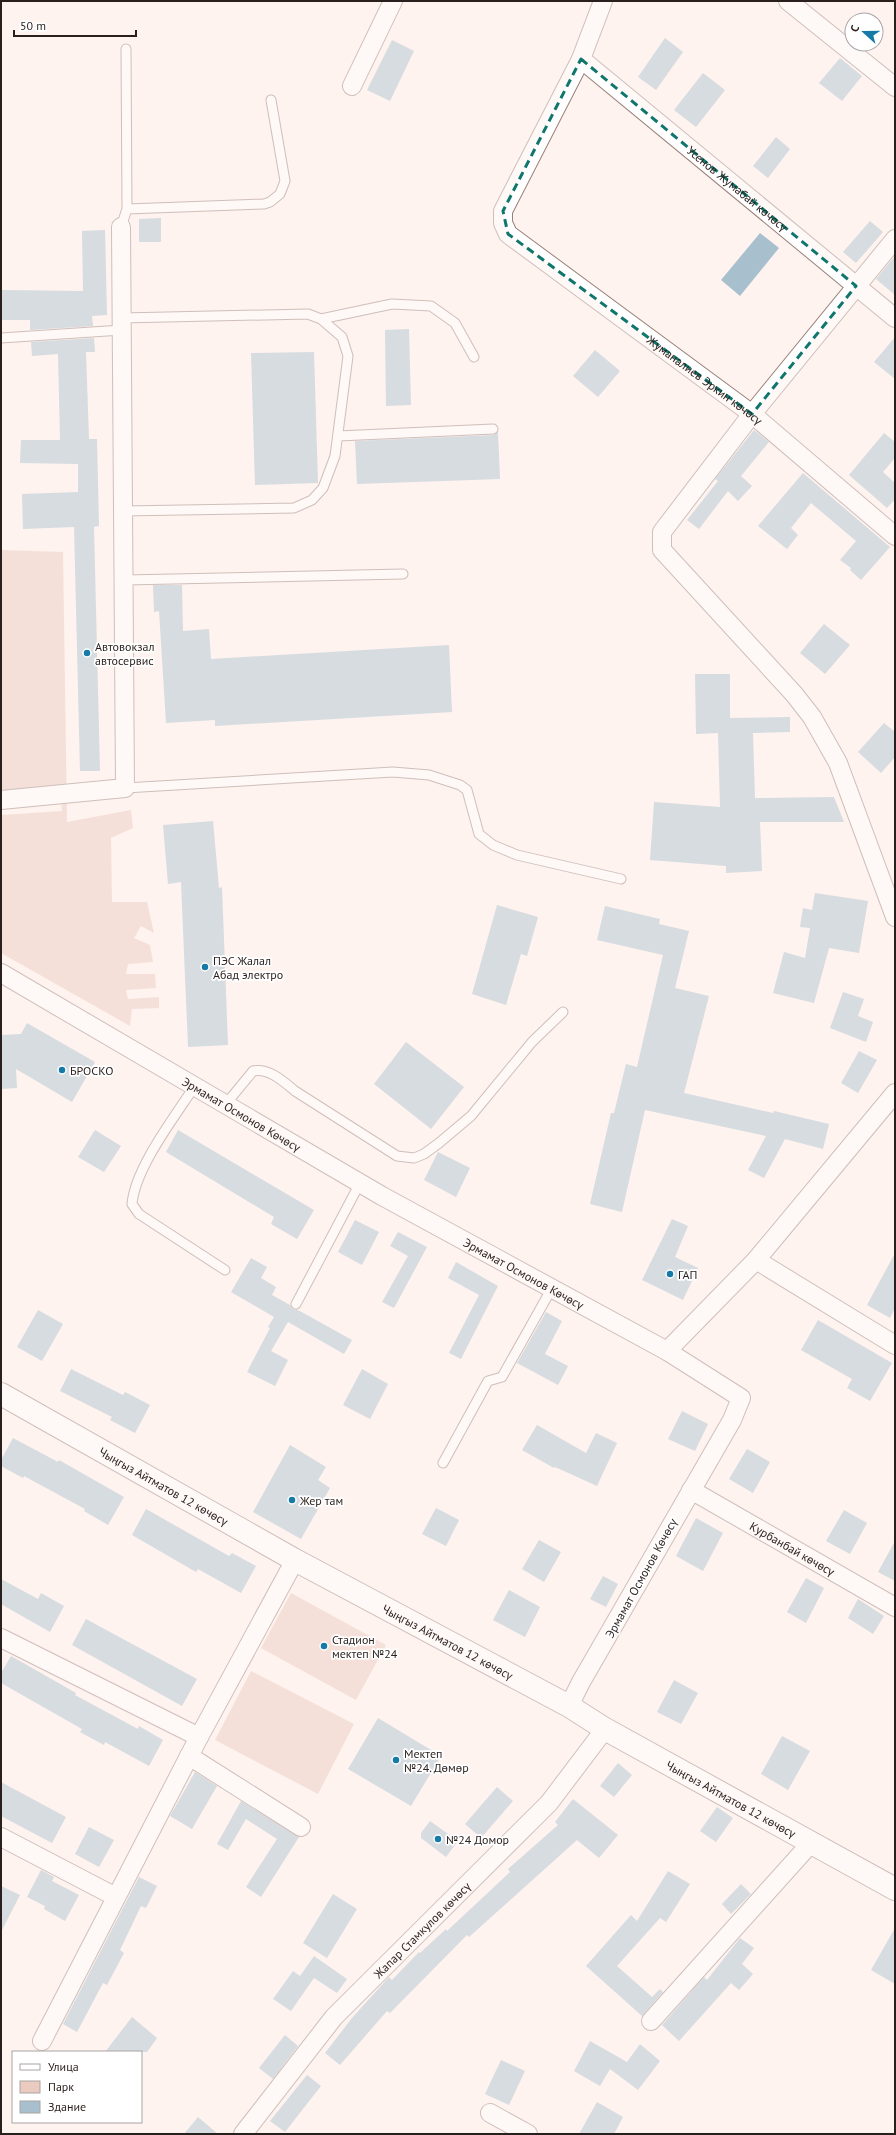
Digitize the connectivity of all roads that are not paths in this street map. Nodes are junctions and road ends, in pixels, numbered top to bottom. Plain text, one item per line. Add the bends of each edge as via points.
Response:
1 (393, 1) edge
2 (603, 1) edge
3 (788, 1) edge
4 (126, 49) dead end
5 (581, 59) junction
6 (352, 86) dead end
7 (895, 87) edge
8 (271, 100) dead end
9 (127, 209) junction
10 (121, 227) joint
11 (895, 239) edge
12 (856, 286) junction
13 (895, 318) edge
14 (321, 319) junction
15 (122, 324) junction
16 (1, 338) edge
17 (474, 357) dead end
18 (752, 414) junction
19 (493, 429) dead end
20 (338, 436) junction
21 (123, 511) junction
22 (895, 536) edge
23 (403, 574) dead end
24 (125, 580) junction
25 (125, 788) junction
26 (1, 800) edge
27 (621, 879) dead end
28 (895, 917) edge
29 (1, 973) edge
30 (563, 1012) dead end
31 (194, 1087) junction
32 (895, 1093) edge
33 (225, 1105) junction
34 (360, 1183) junction
35 (756, 1260) junction
36 (225, 1270) dead end
37 (552, 1288) junction
38 (296, 1304) dead end
39 (895, 1345) edge
40 (667, 1351) junction
41 (1, 1394) edge
42 (443, 1464) dead end
43 (691, 1490) junction
44 (295, 1560) junction
45 (895, 1607) edge
46 (1, 1638) edge
47 (569, 1706) junction
48 (605, 1729) junction
49 (199, 1737) junction
50 (189, 1756) junction
51 (301, 1827) dead end
52 (1, 1837) edge
53 (811, 1843) junction
54 (895, 1889) edge
55 (116, 1897) junction
56 (651, 2021) dead end
57 (42, 2041) dead end
58 (490, 2114) dead end
59 (243, 2134) edge
60 (528, 2134) edge

1 - 6 street
2 - 5 street
3 - 7 street
4 - 9 lane
5 - 12 street, Усенов Жумабай көчөсү
5 - 18 street, Жуманалиев Эркин көчөсү via 503,211 503,223 508,234
8 - 9 lane via 286,181 280,194 270,202
9 - 10 lane
10 - 15 street
11 - 12 street
12 - 13 street, Усенов Жумабай көчөсү
12 - 18 street
14 - 15 lane via 308,314
14 - 17 lane via 392,304 430,306 455,323
14 - 20 lane via 342,337 348,356
15 - 16 lane
15 - 21 street
18 - 22 street, Жуманалиев Эркин көчөсү
18 - 28 street via 662,532 662,550 812,717 838,763
19 - 20 lane
20 - 21 lane via 335,456 323,488 312,500 294,508
21 - 24 street
23 - 24 lane
24 - 25 street
25 - 26 street
25 - 27 lane via 393,772 429,775 460,785 467,790 479,834 493,845 517,855
29 - 31 street, Эрмамат Осмонов Көчөсү
30 - 33 lane via 532,1042 471,1116 439,1143 414,1158 397,1156 295,1091 282,1080 261,1069 253,1071
31 - 33 street, Эрмамат Осмонов Көчөсү
31 - 36 lane via 146,1163 133,1194 132,1204 139,1214
32 - 35 street
33 - 34 street, Эрмамат Осмонов Көчөсү
34 - 37 street, Эрмамат Осмонов Көчөсү
34 - 38 lane
35 - 39 street
35 - 40 street
37 - 40 street, Эрмамат Осмонов Көчөсү
37 - 42 lane via 502,1377 488,1381
40 - 43 street, Эрмамат Осмонов Көчөсү via 741,1398 732,1420
41 - 44 main road, Чыңгыз Айтматов 12 көчөсү
43 - 45 street, Курбанбай көчөсү
43 - 47 street, Эрмамат Осмонов Көчөсү
44 - 47 main road, Чыңгыз Айтматов 12 көчөсү
44 - 49 street
46 - 49 street
47 - 48 main road, Чыңгыз Айтматов 12 көчөсү
48 - 53 main road, Чыңгыз Айтматов 12 көчөсү
48 - 59 street, Жапар Стамкулов көчөсү via 548,1803 334,2017
49 - 50 street
50 - 51 street
50 - 55 street
52 - 55 street
53 - 54 main road, Чыңгыз Айтматов 12 көчөсү
53 - 56 street
55 - 57 street
58 - 60 street

